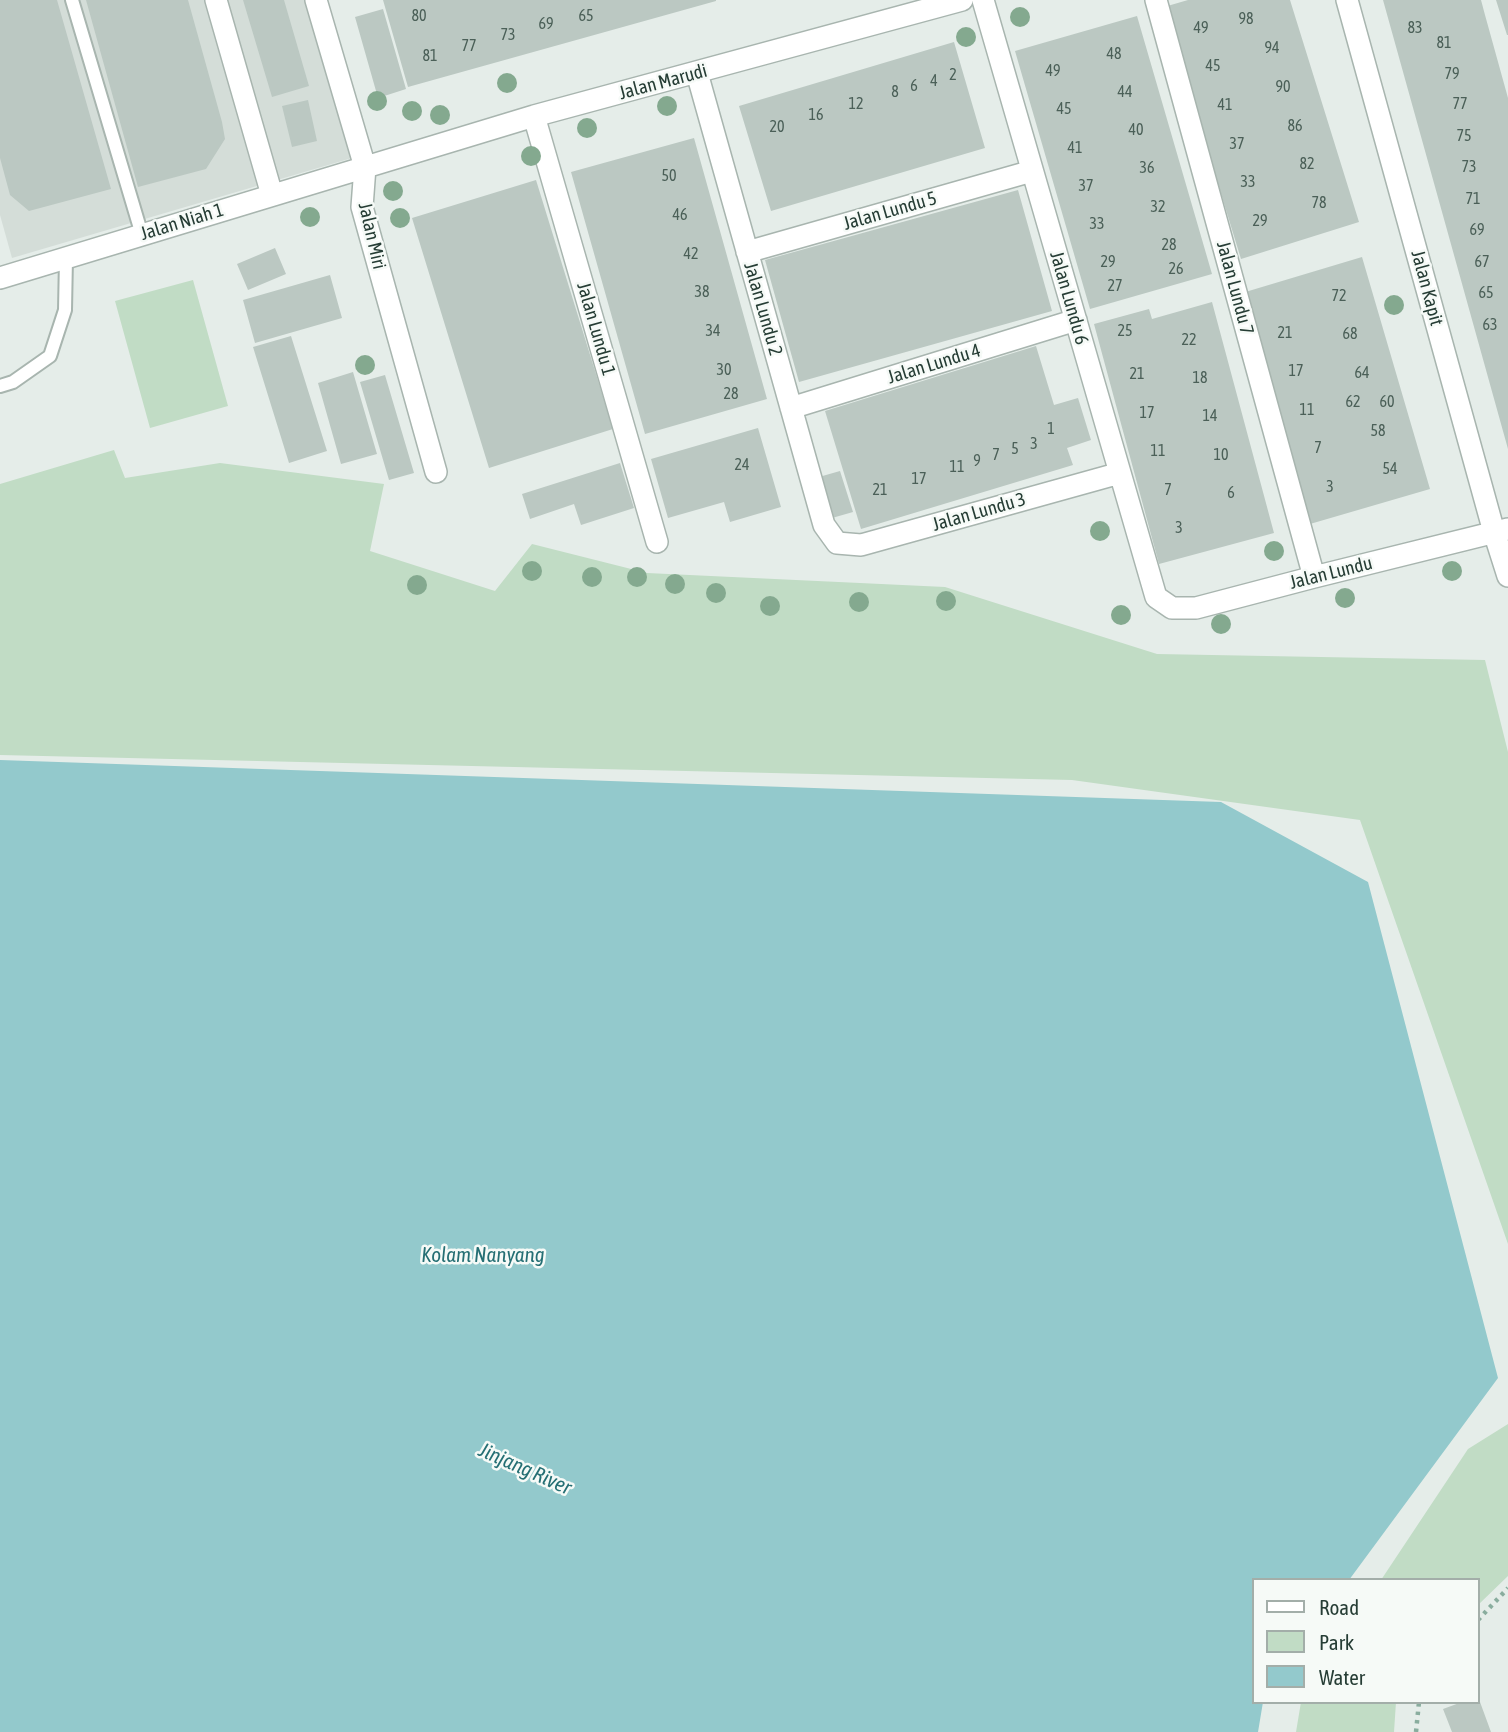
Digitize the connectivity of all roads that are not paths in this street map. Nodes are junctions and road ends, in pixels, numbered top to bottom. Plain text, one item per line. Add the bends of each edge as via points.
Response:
1 (72, 0) edge
2 (216, 0) edge
3 (316, 0) edge
4 (962, 0) edge
5 (983, 0) edge
6 (1156, 0) edge
7 (1347, 0) edge
8 (696, 73) junction
9 (534, 117) junction
10 (365, 167) junction
11 (1032, 170) junction
12 (272, 195) junction
13 (142, 235) junction
14 (747, 252) junction
15 (66, 258) junction
16 (1, 275) edge
17 (1076, 320) junction
18 (0, 386) edge
19 (792, 408) junction
20 (436, 472) dead end
21 (1120, 473) junction
22 (1501, 530) edge
23 (657, 542) dead end
24 (837, 543) joint
25 (1508, 576) edge
26 (1314, 577) junction
27 (1156, 597) joint

1 - 13 lane
2 - 12 street
3 - 10 street, Jalan Miri
4 - 8 street, Jalan Marudi
5 - 11 street, Jalan Lundu 6
6 - 26 street, Jalan Lundu 7
7 - 22 street, Jalan Kapit
8 - 9 street, Jalan Marudi
8 - 14 street, Jalan Lundu 2
9 - 10 street, Jalan Marudi
9 - 23 street, Jalan Lundu 1
10 - 12 street, Jalan Niah 1
10 - 20 street, Jalan Miri via 362,207
11 - 14 street, Jalan Lundu 5
11 - 17 street, Jalan Lundu 6
12 - 13 street, Jalan Niah 1
13 - 15 street, Jalan Niah 1
14 - 19 street, Jalan Lundu 2
15 - 16 street, Jalan Niah 1
15 - 18 lane via 65,310 50,356
17 - 19 street, Jalan Lundu 4
17 - 21 street, Jalan Lundu 6
19 - 24 street, Jalan Lundu 2 via 824,525
21 - 24 street, Jalan Lundu 3 via 861,545
21 - 27 street, Jalan Lundu 6
22 - 25 street, Jalan Kapit
22 - 26 street, Jalan Lundu
26 - 27 street, Jalan Lundu via 1196,608 1172,608

